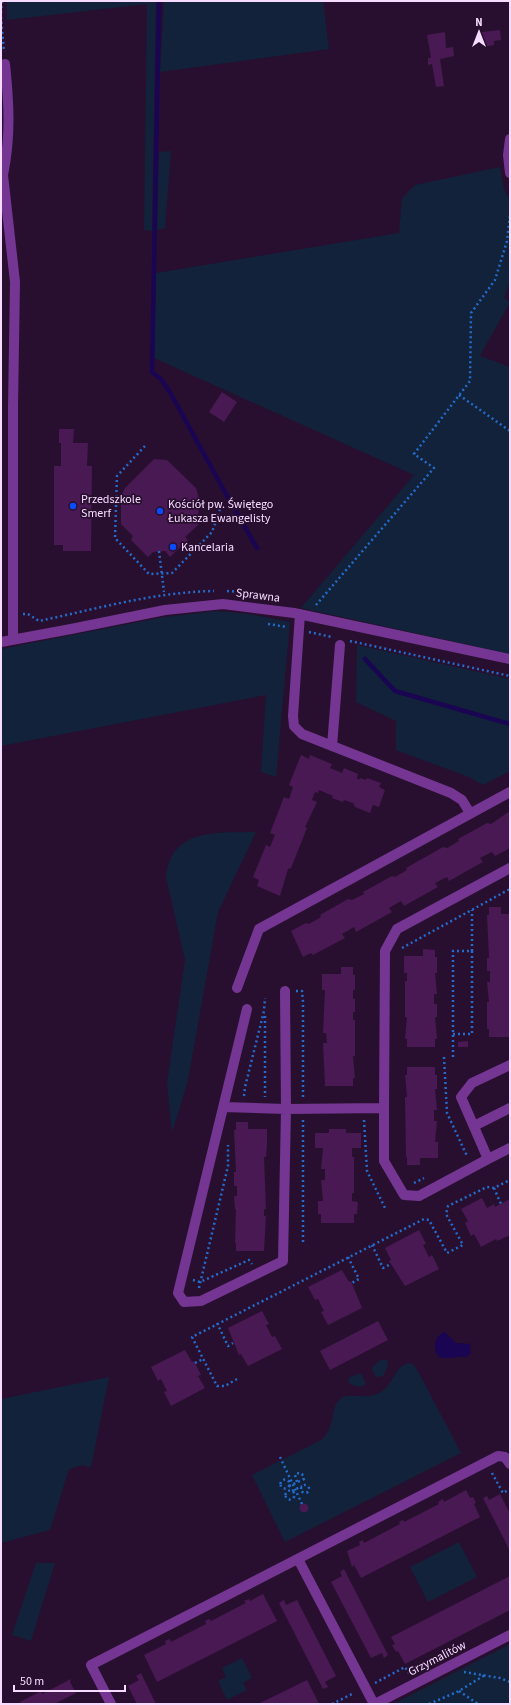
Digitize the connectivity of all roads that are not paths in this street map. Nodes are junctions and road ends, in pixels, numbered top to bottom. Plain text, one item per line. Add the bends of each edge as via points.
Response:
1 (5, 64) road end
2 (510, 139) edge
3 (510, 173) edge
4 (304, 615) junction
5 (13, 639) junction
6 (341, 641) road end
7 (1, 642) edge
8 (510, 659) edge
9 (332, 746) junction
10 (510, 792) edge
11 (470, 813) junction
12 (510, 868) edge
13 (237, 988) dead end
14 (285, 991) dead end
15 (247, 1008) road end
16 (510, 1065) edge
17 (224, 1106) junction
18 (384, 1108) junction
19 (510, 1108) edge
20 (286, 1109) junction
21 (474, 1126) junction
22 (510, 1148) edge
23 (488, 1159) junction
24 (510, 1464) edge
25 (298, 1559) junction
26 (510, 1635) edge
27 (111, 1704) edge
28 (374, 1704) edge

1 - 5 street via 10,109 3,175 16,282
2 - 3 street
4 - 5 street, Sprawna via 246,606 203,605
4 - 8 street, Sprawna
4 - 9 street via 299,629 294,726 302,734
5 - 7 street, Sprawna
6 - 9 street
9 - 11 street via 451,793 462,800
10 - 11 street
11 - 13 street via 259,929
12 - 18 street via 397,929 385,951
14 - 20 street
15 - 17 street
16 - 21 street via 472,1083 461,1097
17 - 20 street
17 - 20 street via 178,1293 184,1302 201,1301 283,1260
18 - 20 street
18 - 23 street via 384,1161 404,1195 419,1196
19 - 21 street
21 - 23 street
22 - 23 street
24 - 25 street via 502,1456 498,1456
25 - 27 street via 91,1665
25 - 28 street
26 - 28 street, Grzymalitów

